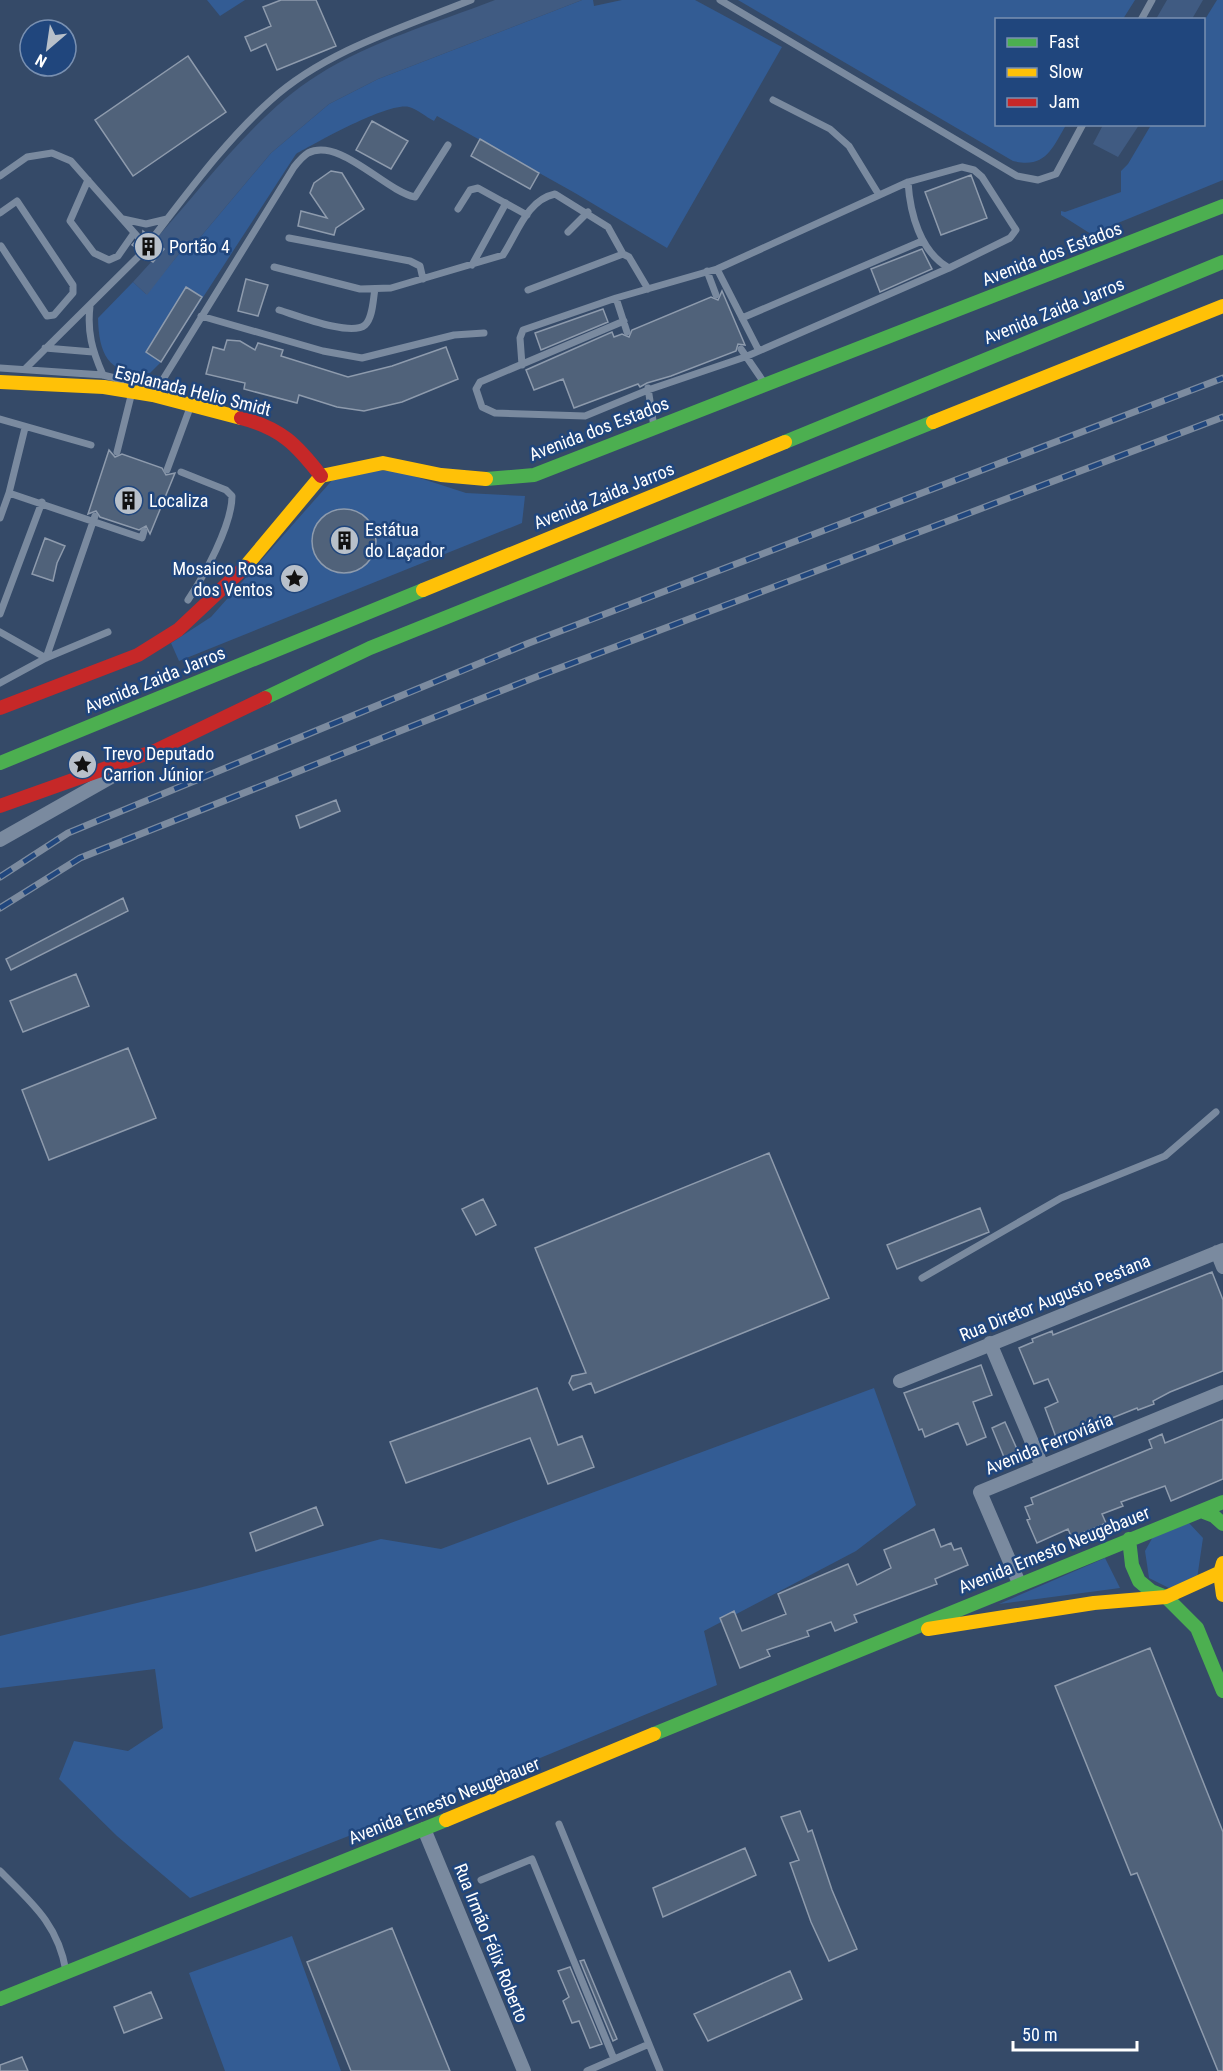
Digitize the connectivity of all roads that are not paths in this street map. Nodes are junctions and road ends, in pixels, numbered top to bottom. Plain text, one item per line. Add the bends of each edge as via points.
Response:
1 (471, 0) edge
2 (720, 0) edge
3 (1152, 0) edge
4 (1142, 18) edge
5 (773, 100) dead end
6 (1082, 126) edge
7 (448, 145) dead end
8 (0, 176) edge
9 (88, 180) junction
10 (908, 182) junction
11 (879, 195) junction
12 (506, 203) junction
13 (1223, 206) edge
14 (458, 209) dead end
15 (588, 212) junction
16 (0, 213) edge
17 (526, 215) junction
18 (119, 218) junction
19 (167, 219) junction
20 (568, 232) dead end
21 (289, 238) dead end
22 (152, 239) dead end
23 (922, 240) junction
24 (0, 246) edge
25 (142, 253) dead end
26 (623, 254) junction
27 (1223, 262) edge
28 (472, 265) junction
29 (274, 267) dead end
30 (949, 268) junction
31 (717, 269) junction
32 (707, 271) junction
33 (423, 279) junction
34 (375, 289) junction
35 (648, 289) junction
36 (528, 290) dead end
37 (716, 295) dead end
38 (616, 298) junction
39 (90, 306) junction
40 (1223, 306) edge
41 (279, 310) dead end
42 (201, 316) junction
43 (742, 318) junction
44 (624, 321) junction
45 (627, 332) dead end
46 (484, 333) dead end
47 (45, 348) junction
48 (741, 349) dead end
49 (758, 349) junction
50 (93, 352) junction
51 (745, 357) junction
52 (522, 365) junction
53 (0, 368) edge
54 (25, 369) junction
55 (103, 375) junction
56 (0, 382) edge
57 (766, 385) junction
58 (648, 388) junction
59 (132, 392) junction
60 (153, 395) junction
61 (191, 405) junction
62 (0, 418) edge
63 (25, 428) junction
64 (654, 428) junction
65 (91, 445) dead end
66 (117, 452) dead end
67 (167, 470) dead end
68 (181, 472) dead end
69 (321, 476) junction
70 (9, 493) junction
71 (42, 502) junction
72 (0, 518) edge
73 (94, 519) junction
74 (143, 535) dead end
75 (188, 600) dead end
76 (0, 614) edge
77 (0, 632) edge
78 (108, 632) dead end
79 (46, 658) junction
80 (0, 683) edge
81 (0, 708) edge
82 (157, 750) junction
83 (0, 764) edge
84 (0, 806) edge
85 (0, 821) edge
86 (0, 840) edge
87 (1216, 1112) dead end
88 (1220, 1251) edge
89 (1223, 1267) edge
90 (922, 1278) dead end
91 (990, 1343) junction
92 (900, 1381) dead end
93 (1223, 1392) edge
94 (1042, 1466) junction
95 (1223, 1502) edge
96 (1201, 1511) junction
97 (1223, 1524) edge
98 (1129, 1539) junction
99 (1222, 1569) edge
100 (1019, 1583) junction
101 (1223, 1595) edge
102 (1166, 1597) junction
103 (899, 1633) junction
104 (1223, 1691) edge
105 (559, 1824) dead end
106 (424, 1829) junction
107 (0, 1871) edge
108 (481, 1880) dead end
109 (66, 1972) junction
110 (0, 1999) edge
111 (649, 2044) junction
112 (614, 2059) junction
113 (524, 2071) edge
114 (587, 2071) edge
115 (660, 2071) edge

1 - 19 lane via 312,70 272,99
2 - 6 lane via 1017,176 1038,180 1056,174
3 - 4 lane
5 - 11 lane via 830,129 849,146
7 - 42 lane via 415,197 340,155 324,149 307,154 294,166
8 - 9 lane via 27,157 52,153 70,161
9 - 18 lane
9 - 18 lane via 70,221 94,253 109,260 136,235
10 - 11 lane
10 - 23 lane
10 - 30 lane via 962,167 974,170 1016,230 1010,238
11 - 31 lane
12 - 14 lane via 478,188 470,190
12 - 17 lane
12 - 28 lane
13 - 57 main road, Avenida dos Estados
15 - 17 lane via 555,194 544,196
15 - 20 lane
15 - 26 lane via 608,227
16 - 24 lane via 17,201 73,285 73,293 54,315 47,316
17 - 28 lane via 503,255
18 - 19 lane via 146,224
19 - 22 lane
21 - 33 lane via 410,261 420,266
23 - 30 lane via 937,262
23 - 43 lane
25 - 39 lane
26 - 35 lane via 630,257
26 - 36 lane
27 - 83 main road, Avenida Zaida Jarros
28 - 33 lane
29 - 34 lane via 360,290
30 - 49 lane
31 - 32 lane
31 - 43 lane
32 - 35 lane
32 - 37 lane
33 - 34 lane
34 - 41 lane via 369,320 355,328 333,327
35 - 38 lane
38 - 44 lane
38 - 52 lane via 523,330
39 - 47 lane
39 - 50 lane via 87,328
40 - 82 main road via 370,648
42 - 46 lane via 323,351 362,358 454,334
42 - 60 lane
43 - 49 lane
44 - 45 lane
44 - 52 lane
47 - 50 lane
47 - 54 lane
48 - 51 lane
49 - 51 lane
50 - 55 lane
51 - 57 lane
51 - 58 lane
52 - 58 lane via 477,385 482,407 495,413 585,416
53 - 54 lane
54 - 55 lane
55 - 59 lane via 115,378
56 - 59 main road, Esplanada Helio Smidt
57 - 64 main road, Avenida dos Estados
58 - 64 lane
59 - 60 main road, Esplanada Helio Smidt
59 - 66 lane
60 - 61 main road, Esplanada Helio Smidt
61 - 67 lane
61 - 69 main road, Esplanada Helio Smidt via 261,423 279,432 297,445
62 - 63 lane
63 - 65 lane
63 - 70 lane
64 - 69 main road, Avenida dos Estados via 534,475 441,475 383,464
68 - 75 lane via 226,490 231,496 227,520 203,578
69 - 81 main road via 247,565 178,630 138,656
70 - 71 lane
70 - 72 lane
71 - 73 lane
71 - 76 lane
73 - 74 lane
73 - 79 lane
77 - 79 lane
78 - 79 lane
79 - 80 lane
82 - 84 main road
82 - 85 main road
82 - 86 street
87 - 90 lane via 1165,1156 1061,1198
88 - 89 street
88 - 91 street, Rua Diretor Augusto Pestana
91 - 92 street, Rua Diretor Augusto Pestana
91 - 94 street
93 - 94 street, Avenida Ferroviária
94 - 100 street, Avenida Ferroviária via 980,1492
95 - 96 main road, Avenida Ernesto Neugebauer
96 - 97 main road
96 - 98 main road, Avenida Ernesto Neugebauer
98 - 100 main road, Avenida Ernesto Neugebauer
98 - 102 main road via 1138,1581
99 - 101 main road
99 - 102 main road, Avenida Ernesto Neugebauer
100 - 103 main road, Avenida Ernesto Neugebauer
102 - 103 main road, Avenida Ernesto Neugebauer via 1094,1603
102 - 104 main road via 1197,1628
103 - 106 main road, Avenida Ernesto Neugebauer
105 - 111 lane
106 - 109 main road, Avenida Ernesto Neugebauer
106 - 113 street, Rua Irmão Félix Roberto
107 - 109 lane via 46,1917 62,1949
108 - 112 lane via 532,1859
109 - 110 main road, Avenida Ernesto Neugebauer
111 - 112 lane
111 - 115 lane
112 - 114 lane

